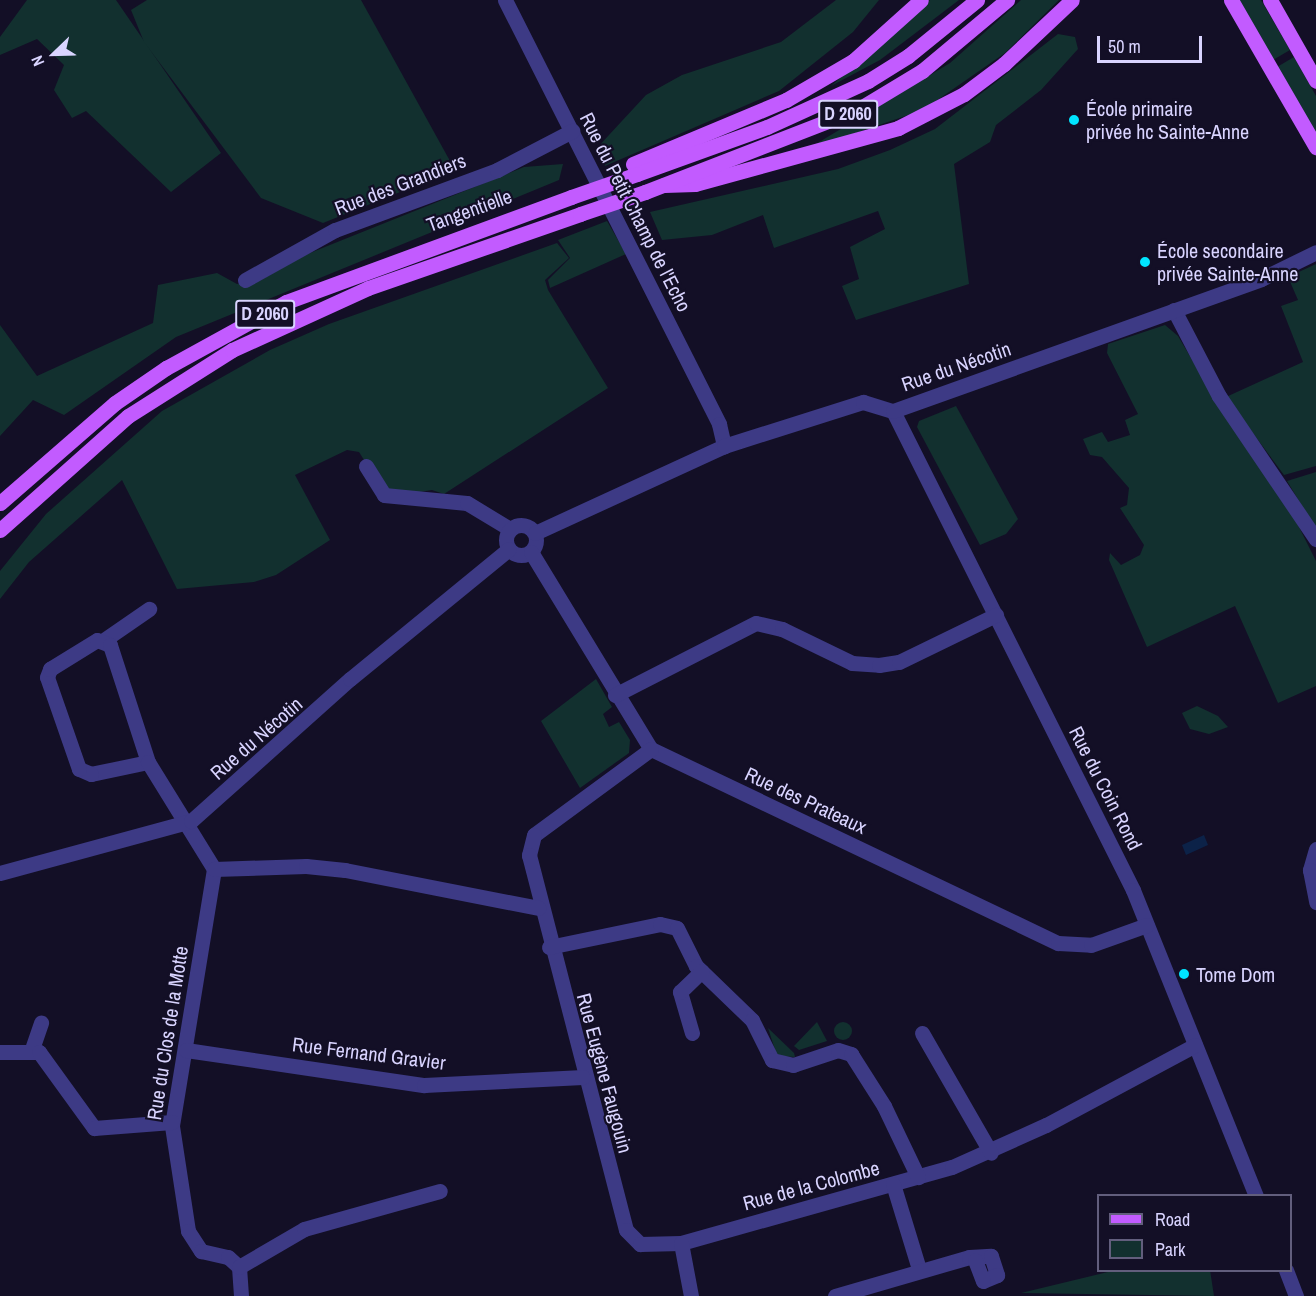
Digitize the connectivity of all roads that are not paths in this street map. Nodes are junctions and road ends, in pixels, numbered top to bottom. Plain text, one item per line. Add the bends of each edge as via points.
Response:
1 (505, 0) edge
2 (921, 0) edge
3 (977, 0) edge
4 (1007, 0) edge
5 (1072, 0) edge
6 (1231, 0) edge
7 (1270, 0) edge
8 (1316, 81) edge
9 (572, 131) junction
10 (1316, 147) edge
11 (635, 169) junction
12 (664, 185) junction
13 (1316, 252) edge
14 (245, 280) dead end
15 (1174, 310) junction
16 (893, 411) junction
17 (724, 446) junction
18 (366, 466) dead end
19 (0, 503) edge
20 (506, 526) junction
21 (0, 530) edge
22 (540, 531) junction
23 (1316, 540) edge
24 (503, 553) junction
25 (534, 556) junction
26 (149, 609) dead end
27 (996, 615) junction
28 (104, 640) junction
29 (615, 695) junction
30 (651, 749) junction
31 (148, 762) junction
32 (186, 824) junction
33 (1316, 849) edge
34 (213, 869) junction
35 (0, 873) edge
36 (1316, 902) edge
37 (538, 908) junction
38 (1147, 925) junction
39 (549, 947) junction
40 (702, 971) junction
41 (41, 1023) dead end
42 (692, 1033) dead end
43 (922, 1033) dead end
44 (1195, 1045) junction
45 (32, 1049) junction
46 (186, 1050) junction
47 (0, 1052) edge
48 (583, 1077) junction
49 (172, 1122) junction
50 (991, 1153) junction
51 (918, 1177) junction
52 (893, 1184) junction
53 (440, 1191) dead end
54 (1255, 1194) edge
55 (681, 1243) junction
56 (640, 1245) joint
57 (975, 1260) dead end
58 (239, 1267) junction
59 (919, 1269) junction
60 (1287, 1272) edge
61 (851, 1294) edge
62 (241, 1296) edge
63 (691, 1296) edge
64 (835, 1296) edge
65 (1296, 1296) edge

1 - 9 street, Rue du Petit Champ de l'Echo
2 - 11 main road via 853,61 786,100
3 - 11 main road, Tangentielle / D 2060 via 868,81 767,127
4 - 12 main road, D 2060 via 940,58 859,109
5 - 12 main road via 980,82 898,128 705,181
6 - 10 main road
7 - 8 main road
9 - 14 street, Rue des Grandiers via 497,170 335,230
9 - 17 street, Rue du Petit Champ de l'Echo via 719,424
11 - 19 main road, Tangentielle / D 2060, bridge via 571,197 286,302 166,368 115,403
12 - 21 main road, Tangentielle / D 2060, bridge via 368,288 232,350 128,416
13 - 15 street, Rue du Nécotin
15 - 16 street, Rue du Nécotin
15 - 23 street via 1219,396
16 - 17 street, Rue du Nécotin via 863,402
16 - 27 street, Rue du Coin Rond
17 - 22 street, Rue du Nécotin
18 - 20 street via 384,495 447,498
20 - 22 street via 524,525
20 - 24 street
22 - 25 street
24 - 25 street
24 - 32 street, Rue du Nécotin
25 - 29 street
26 - 28 street
27 - 29 street via 899,662 879,665 852,663 782,629 756,623
27 - 38 street, Rue du Coin Rond via 1081,778
28 - 31 street
28 - 31 street via 48,673 77,765 91,774
29 - 30 street
30 - 37 street, Rue Eugène Faugouin via 534,835 529,855
30 - 38 street, Rue des Prateaux via 1058,943 1091,945
31 - 32 street
32 - 34 street
32 - 35 street, Rue du Nécotin
33 - 36 street via 1311,870
34 - 37 street via 336,869
34 - 46 street, Rue du Clos de la Motte
37 - 39 street, Rue Eugène Faugouin
38 - 44 street, Rue du Coin Rond
39 - 40 street via 668,924 681,933
39 - 48 street, Rue Eugène Faugouin
40 - 42 street via 680,992
40 - 51 street via 752,1020 779,1065 794,1065 838,1050 851,1054
41 - 45 street
43 - 50 street
44 - 50 street, Rue de la Colombe
44 - 54 street, Rue du Coin Rond
45 - 47 street
45 - 49 street via 46,1059 94,1128
46 - 48 street, Rue Fernand Gravier via 424,1084
46 - 49 street, Rue du Clos de la Motte
48 - 56 street, Rue Eugène Faugouin via 626,1230
49 - 58 street, Rue du Clos de la Motte via 192,1242
50 - 51 street, Rue de la Colombe
51 - 52 street, Rue de la Colombe
52 - 55 street, Rue de la Colombe
52 - 59 street
53 - 58 street via 304,1228
55 - 56 street, Rue de la Colombe
55 - 63 street
57 - 59 street
58 - 62 street
59 - 61 street
60 - 65 street
61 - 64 street

